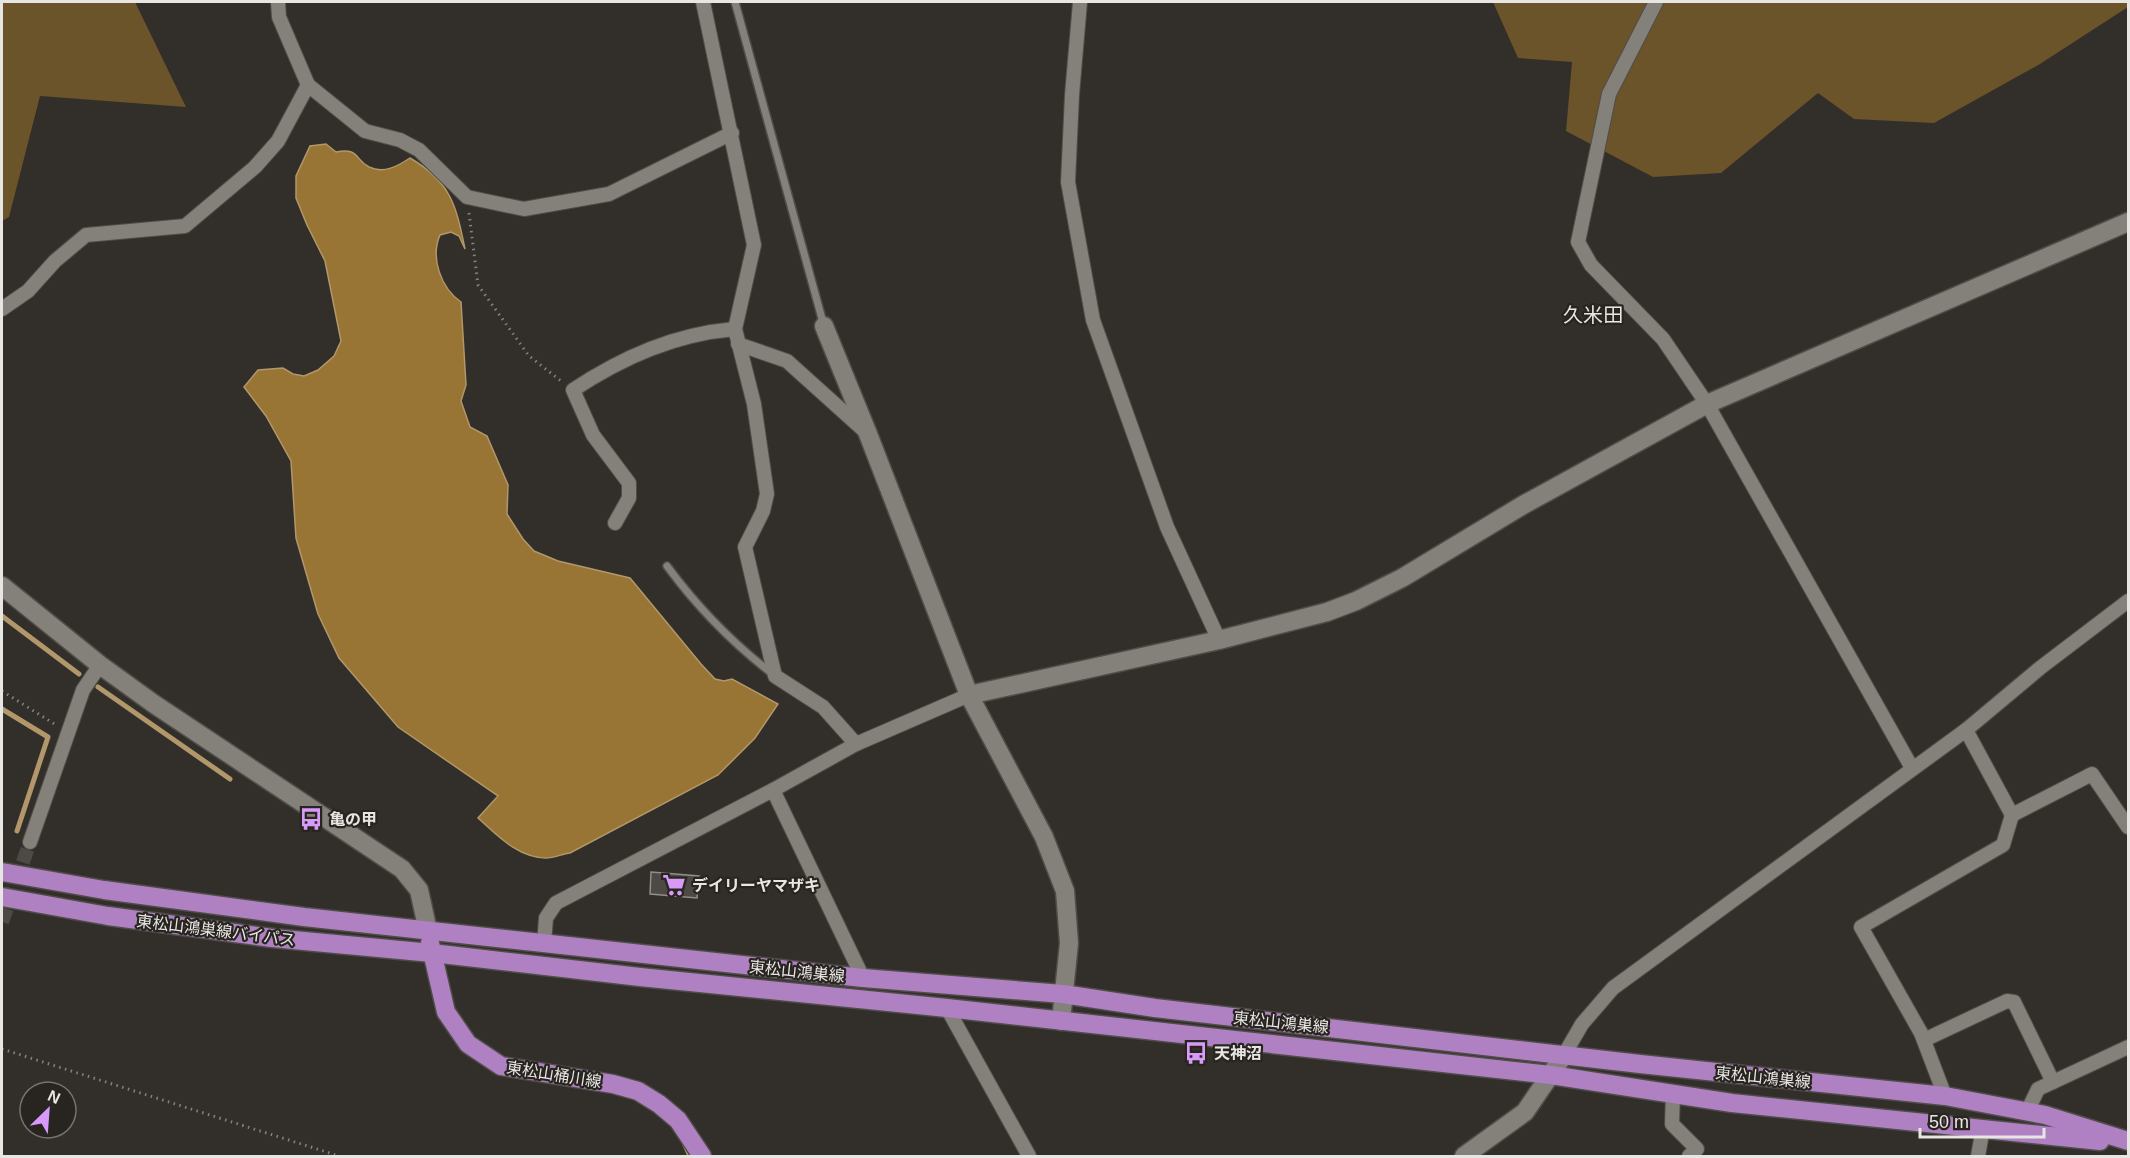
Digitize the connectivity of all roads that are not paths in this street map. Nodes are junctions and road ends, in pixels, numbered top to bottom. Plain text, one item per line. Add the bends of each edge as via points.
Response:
1 (278, 2) edge
2 (703, 2) edge
3 (735, 2) edge
4 (1080, 2) edge
5 (1656, 2) edge
6 (308, 85) junction
7 (732, 133) junction
8 (2128, 222) edge
9 (2, 309) edge
10 (824, 326) joint
11 (735, 329) junction
12 (738, 344) junction
13 (1707, 404) junction
14 (868, 434) junction
15 (615, 524) dead end
16 (667, 566) dead end
17 (2, 586) edge
18 (2128, 601) edge
19 (1219, 640) junction
20 (100, 665) junction
21 (775, 676) junction
22 (969, 695) junction
23 (1966, 730) junction
24 (856, 744) junction
25 (1912, 768) junction
26 (773, 790) junction
27 (2012, 815) junction
28 (2128, 827) edge
29 (30, 842) tunnel mouth
30 (2, 872) edge
31 (2, 897) edge
32 (428, 931) junction
33 (544, 944) junction
34 (432, 953) junction
35 (863, 978) junction
36 (1064, 994) junction
37 (947, 1008) junction
38 (1061, 1021) junction
39 (1924, 1040) junction
40 (2128, 1047) edge
41 (1564, 1055) junction
42 (1551, 1075) junction
43 (2053, 1082) junction
44 (1673, 1093) junction
45 (1945, 1096) junction
46 (2027, 1112) junction
47 (1983, 1128) junction
48 (2128, 1142) edge
49 (702, 1156) edge
50 (1029, 1156) edge
51 (1464, 1156) edge
52 (1689, 1156) edge
53 (1978, 1156) edge

1 - 6 street via 279,17
2 - 7 street
3 - 10 lane
4 - 19 street via 1068,182 1093,320 1167,527
5 - 13 street via 1609,94 1578,242 1591,265 1663,339
6 - 7 street via 365,131 400,140 419,150 467,196 524,209 609,194
6 - 9 street via 278,141 255,167 185,226 86,235 28,291
7 - 11 street via 754,245
8 - 13 street
10 - 14 street
11 - 12 street
11 - 15 street via 663,342 573,390 593,435 629,483 629,498
12 - 14 street via 787,362
12 - 21 street via 754,404 767,494 745,547
13 - 19 street via 1523,505 1402,579 1327,612
13 - 25 street
14 - 22 street
16 - 21 lane via 691,599 743,652
17 - 20 street
18 - 23 street
19 - 22 street
20 - 29 street via 83,690
20 - 32 street via 402,868 419,890
21 - 24 street via 823,707
22 - 24 street
22 - 36 street via 1044,837 1065,891 1069,943
23 - 25 street
23 - 27 street
24 - 26 street
25 - 41 street via 1613,988 1582,1024
26 - 33 street via 556,903 546,918
26 - 35 street
27 - 28 street via 2092,774
27 - 39 street via 2002,845 1861,927
30 - 32 main road, 東松山鴻巣線バイパス via 116,892
31 - 34 main road, 東松山鴻巣線バイパス via 272,938
32 - 33 main road, 東松山鴻巣線
32 - 34 main road, 東松山桶川線
33 - 35 main road, 東松山鴻巣線
34 - 37 main road, 東松山鴻巣線
34 - 49 main road, 東松山桶川線 via 446,1012 468,1044 501,1066 638,1091 678,1120
35 - 36 main road, 東松山鴻巣線
36 - 38 street
36 - 41 main road, 東松山鴻巣線
37 - 38 main road, 東松山鴻巣線
37 - 50 street
38 - 42 main road, 東松山鴻巣線
39 - 43 street via 2007,1001 2014,1002
39 - 45 street
40 - 43 street
41 - 42 street
41 - 45 main road, 東松山鴻巣線
42 - 44 main road, 東松山鴻巣線
42 - 51 street via 1525,1112
43 - 46 street via 2038,1089
44 - 47 main road, 東松山鴻巣線 via 1732,1103
44 - 52 street via 1672,1124 1697,1149
45 - 46 main road, 東松山鴻巣線
46 - 48 main road, 東松山鴻巣線
47 - 48 main road, 東松山鴻巣線
47 - 53 street

